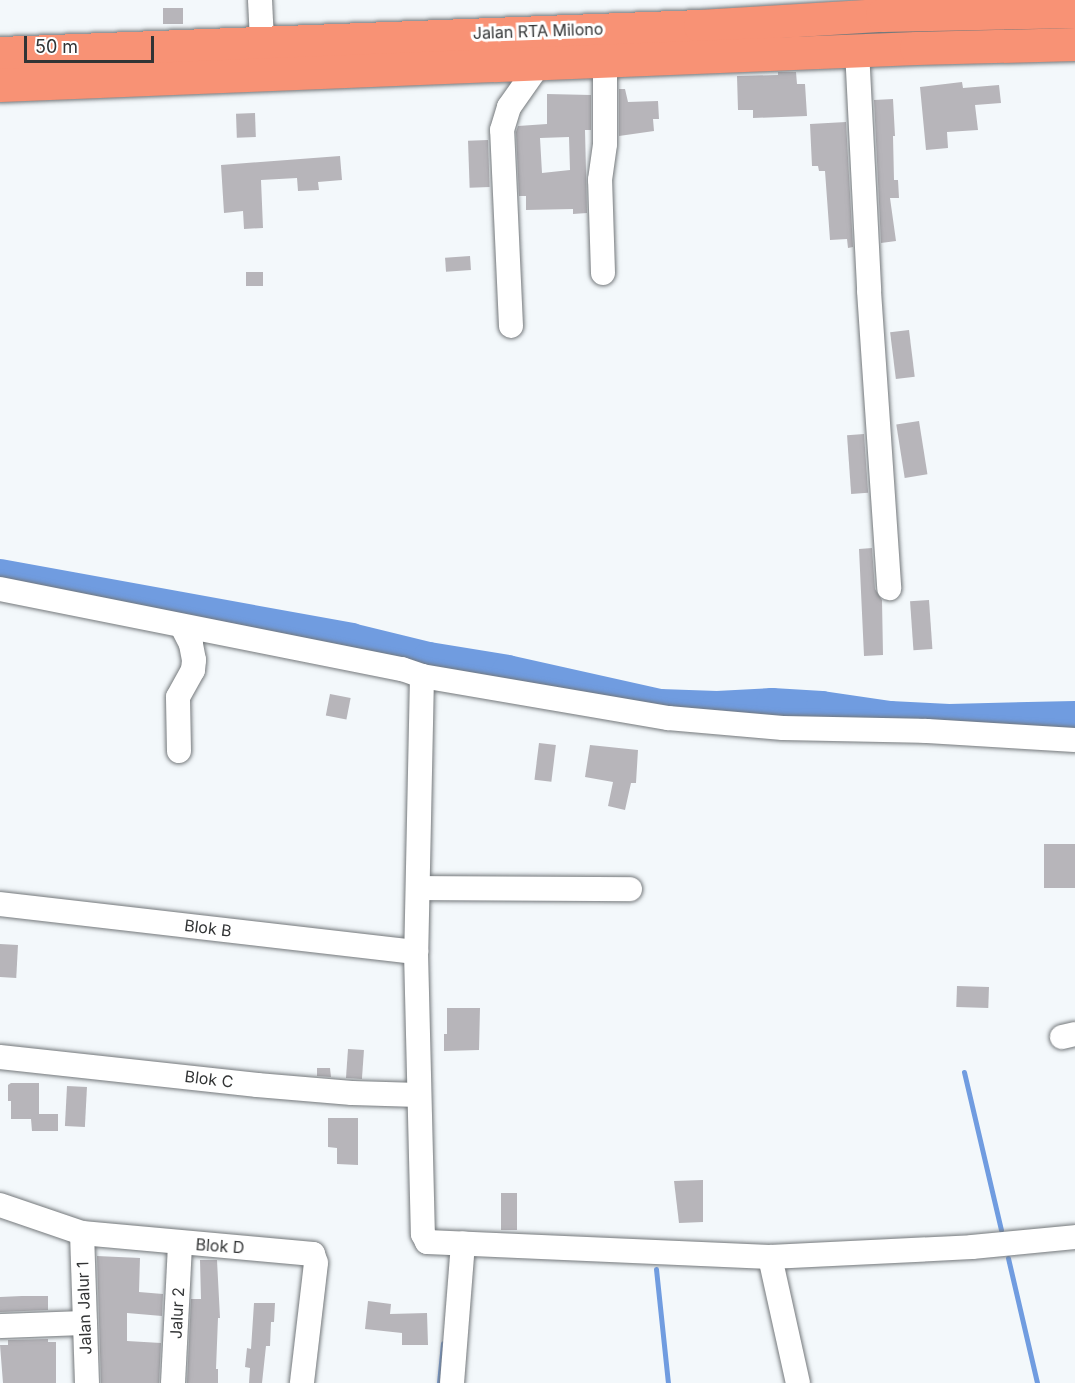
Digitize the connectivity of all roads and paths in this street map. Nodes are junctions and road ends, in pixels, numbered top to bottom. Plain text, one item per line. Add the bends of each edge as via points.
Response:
1 (260, 0) edge
2 (977, 6) edge
3 (881, 7) edge
4 (1075, 11) edge
5 (914, 15) junction
6 (539, 30) junction
7 (262, 41) junction
8 (1075, 44) edge
9 (916, 48) junction
10 (857, 50) junction
11 (0, 53) edge
12 (605, 61) junction
13 (540, 63) junction
14 (0, 86) edge
15 (603, 273) dead end
16 (511, 326) dead end
17 (889, 588) dead end
18 (0, 589) edge
19 (182, 626) junction
20 (422, 675) junction
21 (1075, 740) edge
22 (179, 751) dead end
23 (418, 888) junction
24 (630, 889) dead end
25 (0, 904) edge
26 (416, 952) junction
27 (0, 1057) edge
28 (419, 1095) junction
29 (0, 1205) edge
30 (82, 1233) junction
31 (1075, 1237) edge
32 (180, 1243) junction
33 (463, 1243) junction
34 (770, 1257) junction
35 (85, 1323) junction
36 (0, 1326) edge
37 (87, 1383) edge
38 (173, 1383) edge
39 (302, 1383) edge
40 (452, 1383) edge
41 (798, 1383) edge

1 - 7 street
2 - 4 highway, Jalan RTA Milono
2 - 5 highway, Jalan RTA Milono
3 - 5 highway, Jalan RTA Milono
3 - 6 highway, Jalan RTA Milono via 700,26
5 - 9 highway
6 - 7 highway, Jalan RTA Milono
6 - 13 street
7 - 11 highway, Jalan RTA Milono
8 - 9 highway, Jalan RTA Milono
9 - 10 highway, Jalan RTA Milono
10 - 12 highway, Jalan RTA Milono
10 - 17 street
12 - 13 highway, Jalan RTA Milono
12 - 15 street via 605,144 600,180
13 - 14 highway, Jalan RTA Milono
13 - 16 street via 509,107 502,130
18 - 19 street
19 - 20 street
19 - 22 street via 194,660 193,670 178,697
20 - 21 street via 668,718 783,728
20 - 23 street
23 - 24 street
23 - 26 street
25 - 26 street, Blok B
26 - 28 street
27 - 28 street, Blok C via 257,1085
28 - 33 street via 424,1239 431,1243
29 - 30 street, Blok D
30 - 32 street, Blok D
30 - 35 street, Jalan Jalur 1
31 - 34 street via 972,1247
32 - 38 street, Jalur 2
32 - 39 street, Blok D via 313,1254 316,1263
33 - 34 street
33 - 40 street
34 - 41 street
35 - 36 street
35 - 37 street, Jalan Jalur 1

